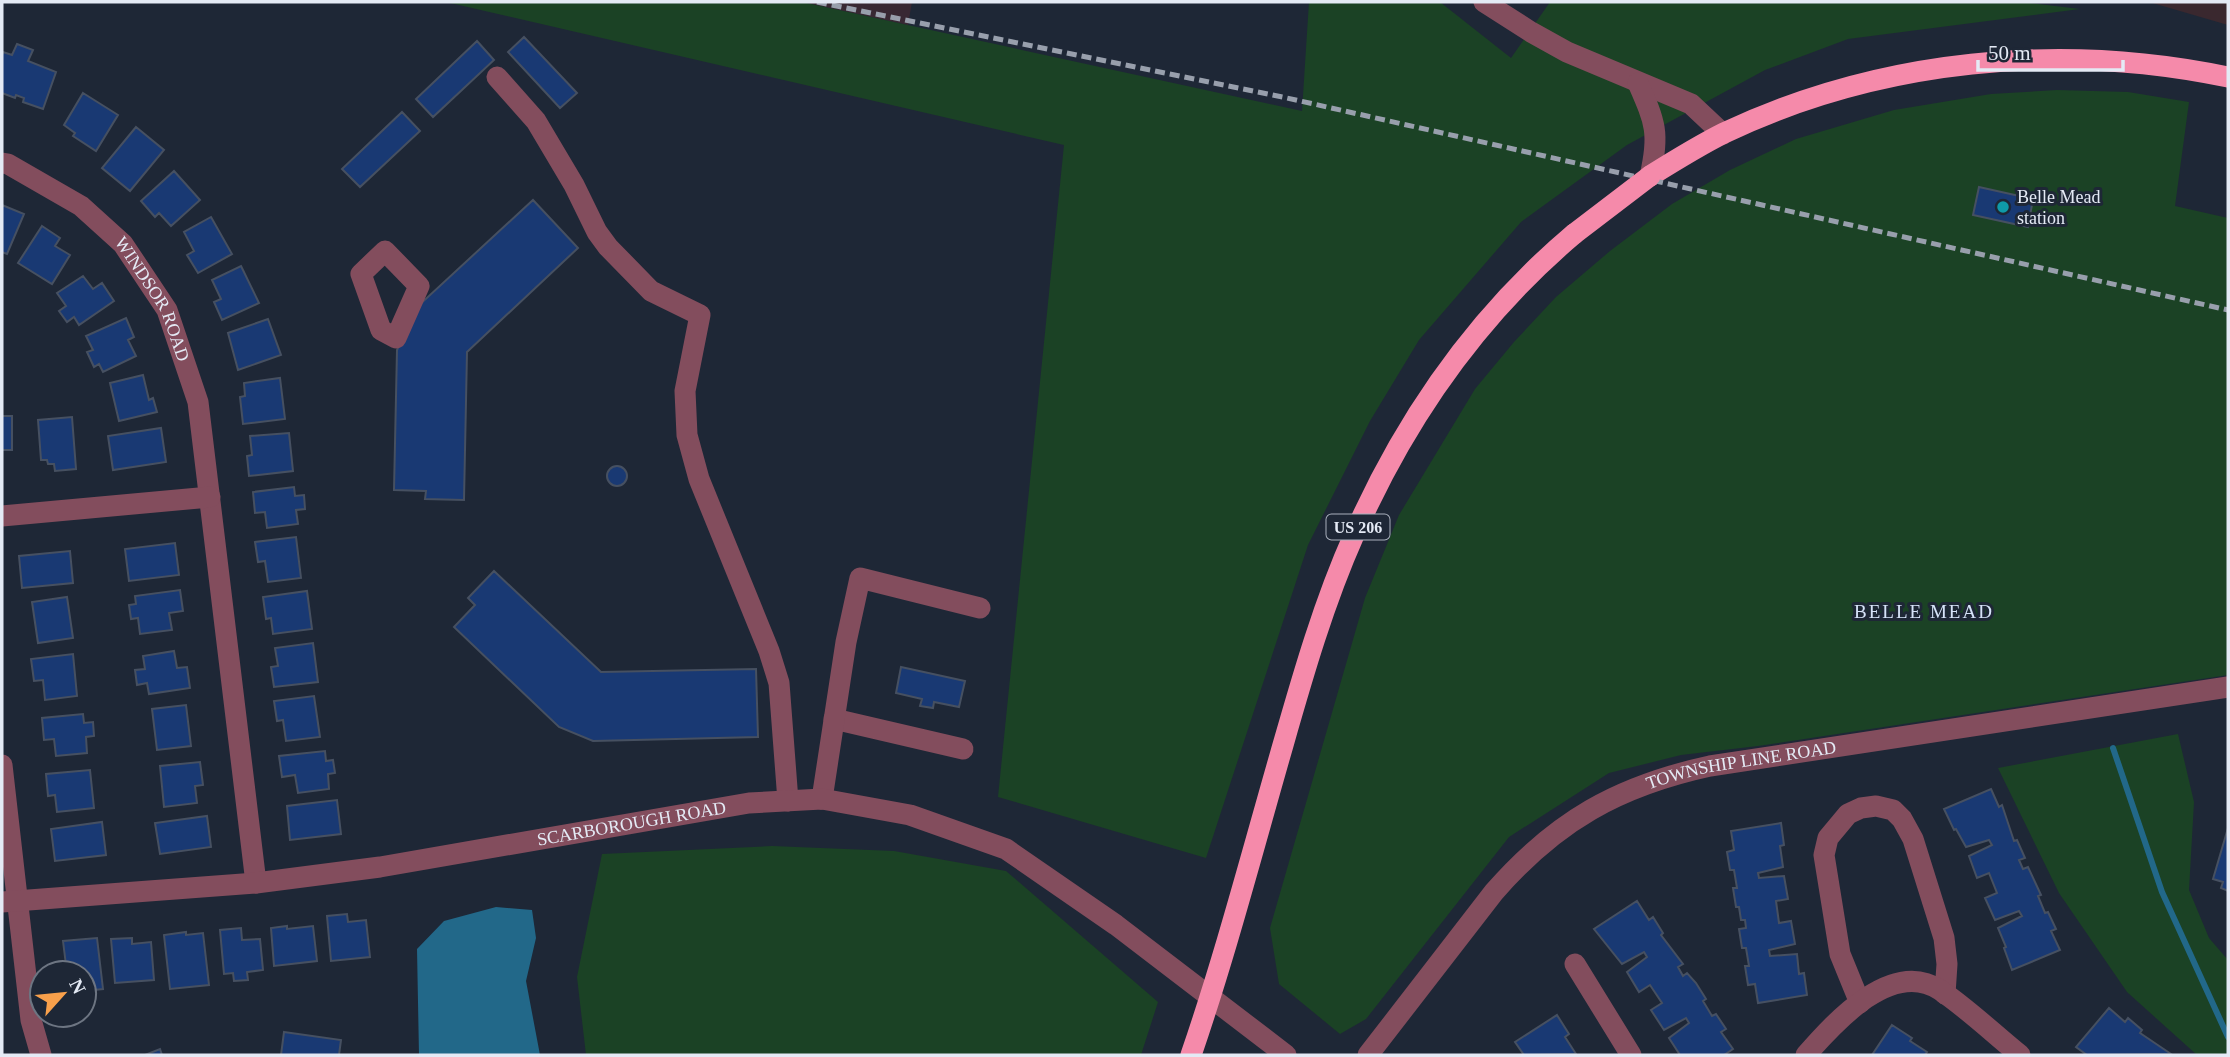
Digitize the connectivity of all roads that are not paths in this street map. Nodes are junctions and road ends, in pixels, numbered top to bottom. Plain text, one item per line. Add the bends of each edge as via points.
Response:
1 (1490, 3) edge
2 (496, 77) dead end
3 (2228, 77) edge
4 (1638, 83) junction
5 (1723, 134) junction
6 (2, 163) edge
7 (1650, 176) junction
8 (210, 497) junction
9 (2, 516) edge
10 (980, 608) dead end
11 (2228, 687) edge
12 (834, 719) junction
13 (963, 749) dead end
14 (2, 765) edge
15 (822, 799) junction
16 (788, 801) junction
17 (256, 883) junction
18 (10, 901) edge
19 (1575, 964) dead end
20 (1945, 994) junction
21 (1210, 999) junction
22 (1860, 1003) junction
23 (41, 1055) edge
24 (1191, 1055) edge
25 (1286, 1055) edge
26 (1368, 1055) edge
27 (1631, 1055) edge
28 (1807, 1055) edge
29 (2020, 1055) edge

1 - 4 street via 1567,52
2 - 16 street via 536,121 608,247 651,291 700,315 685,391 687,436 779,683
3 - 5 highway, US 206 via 2117,61 2032,58 1976,63 1842,90
4 - 5 street via 1691,104
4 - 7 street via 1654,119
5 - 7 highway, US 206
6 - 8 street, WINDSOR ROAD via 81,206 122,244 167,310 198,402
7 - 21 highway, US 206, bridge via 1536,265 1494,310 1428,397 1389,463 1353,536 1308,658
8 - 9 street
8 - 17 street, WINDSOR ROAD
10 - 12 street via 860,578
11 - 26 street, TOWNSHIP LINE ROAD via 1710,766 1634,788 1570,821 1516,867
12 - 13 street
12 - 15 street
14 - 18 street
15 - 16 street, SCARBOROUGH ROAD
15 - 21 street, SCARBOROUGH ROAD via 910,815 1006,849 1116,925
16 - 17 street, SCARBOROUGH ROAD via 749,803 380,867
17 - 18 street, SCARBOROUGH ROAD
18 - 23 street
19 - 27 street
20 - 22 street via 1922,983 1899,982
20 - 22 street via 1944,939 1913,839 1893,810 1876,806 1848,814 1828,838 1824,855 1840,954
20 - 29 street
21 - 24 highway, US 206
21 - 25 street, SCARBOROUGH ROAD
22 - 28 street

